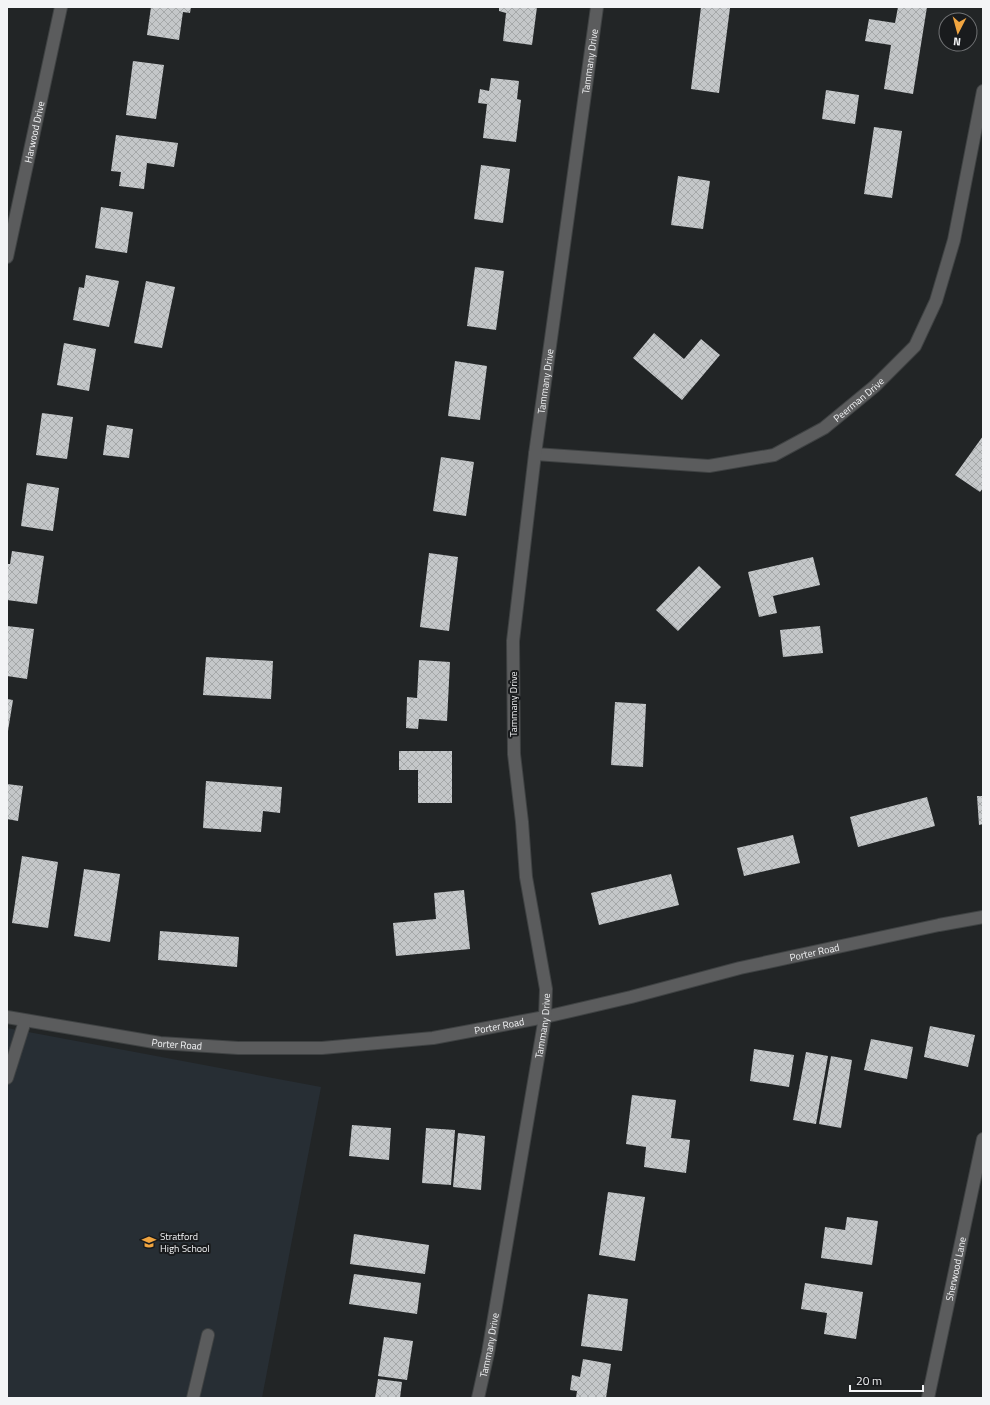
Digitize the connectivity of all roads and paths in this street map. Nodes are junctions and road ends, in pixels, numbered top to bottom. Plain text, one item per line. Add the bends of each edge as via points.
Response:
1 (61, 7) edge
2 (597, 7) edge
3 (983, 91) edge
4 (7, 257) edge
5 (535, 454) junction
6 (983, 918) edge
7 (7, 1017) edge
8 (545, 1017) junction
9 (25, 1021) junction
10 (7, 1078) edge
11 (983, 1140) edge
12 (208, 1335) dead end
13 (193, 1398) edge
14 (478, 1398) edge
15 (928, 1398) edge

1 - 4 street, Harwood Drive
2 - 5 street, Tammany Drive
3 - 5 street, Peerman Drive via 954,240 936,301 915,346 875,386 824,428 774,455 709,466
5 - 8 street, Tammany Drive via 513,641 514,754 526,877 546,989
6 - 8 street, Porter Road via 939,925 740,968
7 - 9 street, Porter Road
8 - 9 street, Porter Road via 433,1038 322,1048 238,1048 160,1043
8 - 14 street, Tammany Drive via 488,1353
9 - 10 street
11 - 15 street, Sherwood Lane
12 - 13 street

